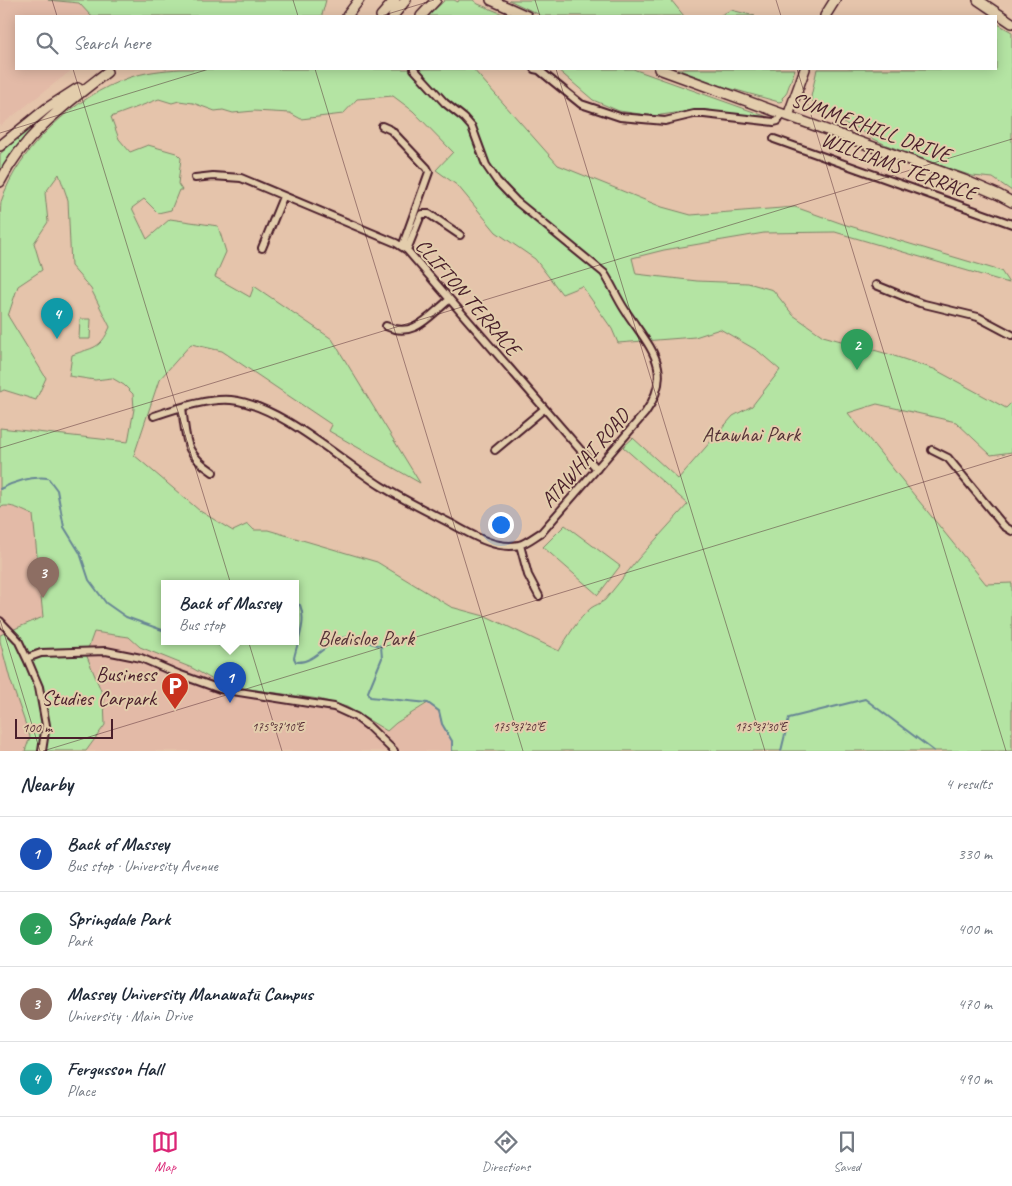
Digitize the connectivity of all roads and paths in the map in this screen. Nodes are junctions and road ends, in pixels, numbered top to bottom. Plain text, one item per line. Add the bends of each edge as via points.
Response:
1 (359, 0) edge
2 (395, 0) edge
3 (406, 0) edge
4 (436, 0) edge
5 (492, 0) edge
6 (501, 0) edge
7 (835, 0) edge
8 (978, 0) edge
9 (523, 14) edge
10 (348, 15) edge
11 (382, 15) edge
12 (394, 15) edge
13 (422, 15) edge
14 (826, 15) edge
15 (1012, 22) edge
16 (111, 70) edge
17 (415, 70) edge
18 (539, 70) edge
19 (662, 70) edge
20 (805, 70) edge
21 (785, 115) junction
22 (382, 126) dead end
23 (774, 139) dead end
24 (0, 146) edge
25 (195, 178) dead end
26 (0, 182) edge
27 (283, 197) junction
28 (1012, 202) edge
29 (1012, 224) edge
30 (460, 235) dead end
31 (262, 248) dead end
32 (405, 248) junction
33 (876, 285) dead end
34 (449, 300) junction
35 (386, 326) dead end
36 (1012, 335) edge
37 (182, 408) junction
38 (544, 408) junction
39 (154, 416) dead end
40 (495, 450) dead end
41 (932, 450) dead end
42 (597, 469) junction
43 (213, 472) dead end
44 (1012, 532) edge
45 (520, 545) junction
46 (539, 596) dead end
47 (0, 621) edge
48 (27, 658) junction
49 (42, 751) edge
50 (394, 751) edge

1 - 10 main road
2 - 11 main road
3 - 12 main road
4 - 13 main road
5 - 9 main road
6 - 9 main road
7 - 14 main road
8 - 15 main road
16 - 24 main road via 47,108
16 - 26 main road via 65,104 36,132 15,156
17 - 42 street, ATAWHAI ROAD via 472,127 486,165 497,181 516,201 604,273 652,350 659,368 656,393 645,413
18 - 21 street via 581,104 620,117 665,121 704,114 774,122
19 - 21 main road, SUMMERHILL DRIVE
20 - 21 main road
21 - 28 main road, SUMMERHILL DRIVE via 964,180
22 - 32 street via 391,130 429,172
23 - 29 street, WILLIAMS TERRACE
25 - 27 street, CLIFTON TERRACE via 241,178
27 - 31 street
27 - 32 street, CLIFTON TERRACE
30 - 32 street via 429,214 423,214
32 - 34 street, CLIFTON TERRACE
33 - 36 street via 920,303 978,317
34 - 35 street via 410,330 398,331
34 - 38 street, CLIFTON TERRACE
37 - 39 street
37 - 43 street via 189,450
37 - 45 street via 220,400 255,406 295,427 383,488 476,537 503,545
38 - 40 street
38 - 42 street, CLIFTON TERRACE
41 - 44 street via 948,458
42 - 45 street, ATAWHAI ROAD via 542,532
45 - 46 street via 528,575
47 - 48 street via 18,640
48 - 49 street via 44,707 46,724
48 - 50 street via 41,653 106,650 141,658 220,689 334,707 356,717

